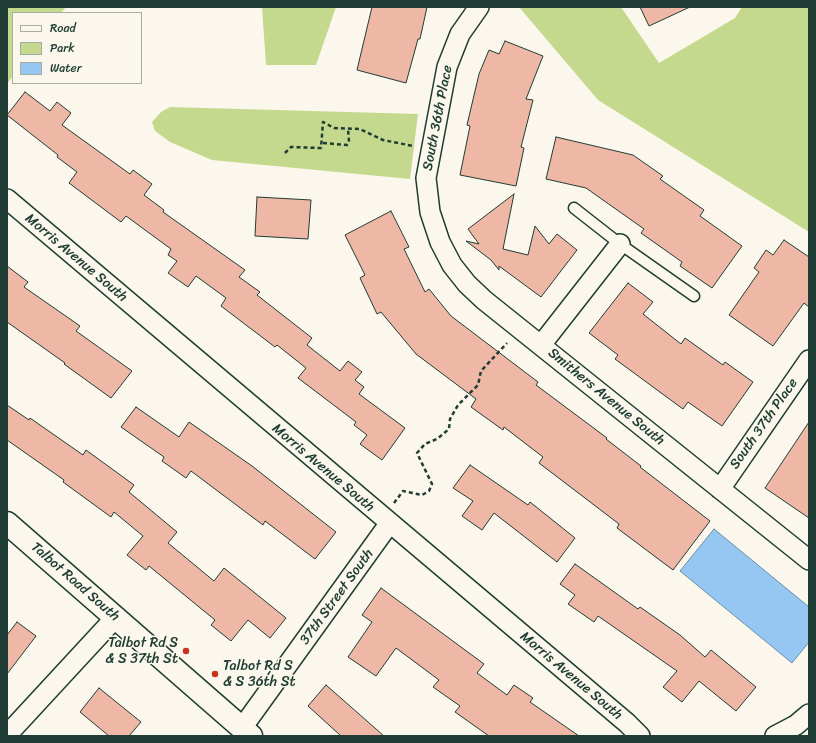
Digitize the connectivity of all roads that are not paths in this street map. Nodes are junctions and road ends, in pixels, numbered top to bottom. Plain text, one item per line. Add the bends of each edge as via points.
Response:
1 (479, 7) edge
2 (7, 199) edge
3 (574, 208) dead end
4 (430, 212) joint
5 (620, 244) junction
6 (694, 296) dead end
7 (541, 345) junction
8 (809, 360) edge
9 (720, 489) junction
10 (7, 523) edge
11 (389, 524) junction
12 (809, 560) edge
13 (116, 617) junction
14 (809, 714) edge
15 (246, 732) edge
16 (7, 735) edge
17 (640, 736) edge
18 (775, 736) edge

1 - 4 street, South 36th Place via 460,34 447,67 426,178
2 - 11 street, Morris Avenue South
3 - 5 lane
4 - 7 street, Smithers Avenue South via 440,242 452,265 467,284
5 - 6 lane
5 - 7 street
7 - 9 street, Smithers Avenue South
8 - 9 street, South 37th Place
9 - 12 street, Smithers Avenue South
10 - 13 street, Talbot Road South
11 - 15 street, 37th Street South
11 - 17 street, Morris Avenue South via 627,722
13 - 15 street, Talbot Road South
13 - 16 street
14 - 18 street via 796,725

